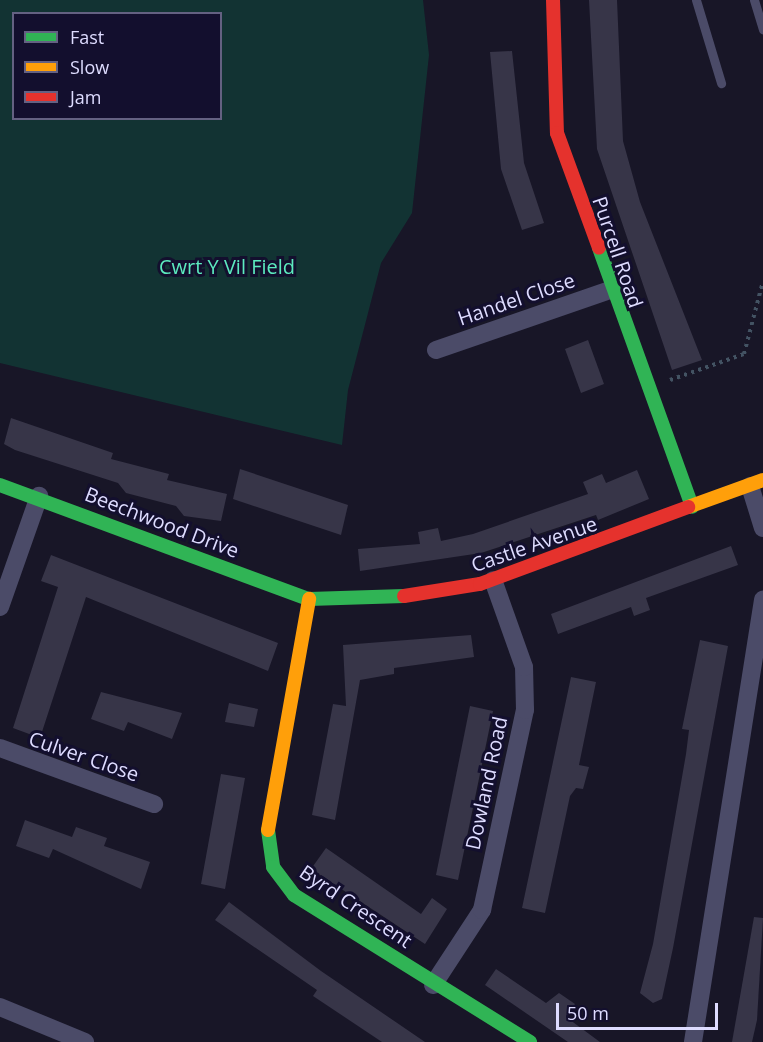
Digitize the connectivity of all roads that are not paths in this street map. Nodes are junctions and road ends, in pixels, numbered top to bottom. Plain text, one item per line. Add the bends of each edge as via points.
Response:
1 (553, 0) edge
2 (696, 0) edge
3 (754, 0) edge
4 (763, 30) edge
5 (721, 83) dead end
6 (610, 290) junction
7 (436, 350) dead end
8 (756, 483) edge
9 (0, 484) edge
10 (39, 496) junction
11 (692, 507) junction
12 (763, 528) edge
13 (493, 580) junction
14 (309, 598) junction
15 (763, 600) edge
16 (0, 607) edge
17 (0, 748) edge
18 (154, 804) dead end
19 (433, 985) junction
20 (0, 1007) edge
21 (85, 1042) edge
22 (530, 1042) edge
23 (693, 1042) edge

1 - 6 street, Purcell Road via 557,133
2 - 5 lane
3 - 4 lane
6 - 7 street, Handel Close
6 - 11 street, Purcell Road
8 - 11 street, Castle Avenue
8 - 12 street
9 - 10 street, Beechwood Drive
10 - 14 street, Beechwood Drive
10 - 16 street
11 - 13 street, Castle Avenue
13 - 14 street, Castle Avenue via 417,597
13 - 19 street, Dowland Road via 524,667 525,710 482,910
14 - 19 street, Byrd Crescent via 267,835 273,867 294,895
15 - 23 street
17 - 18 street, Culver Close
19 - 22 street, Byrd Crescent
20 - 21 street

